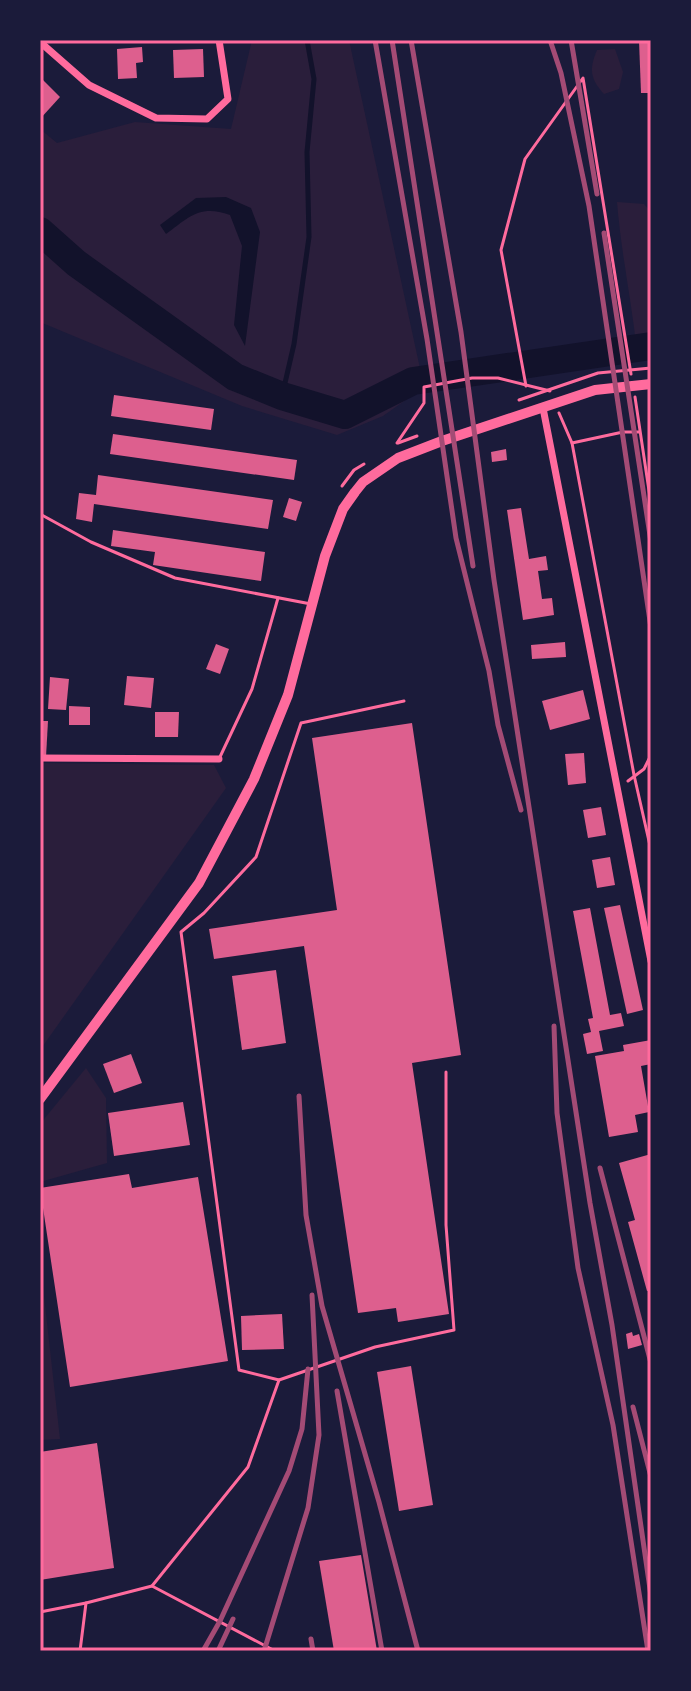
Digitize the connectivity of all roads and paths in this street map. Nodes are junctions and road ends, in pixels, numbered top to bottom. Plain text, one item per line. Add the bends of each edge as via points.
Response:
1 (219, 40) edge
2 (40, 42) edge
3 (651, 384) edge
4 (526, 386) junction
5 (555, 403) junction
6 (543, 408) junction
7 (639, 432) junction
8 (397, 443) dead end
9 (572, 443) junction
10 (645, 465) junction
11 (651, 467) edge
12 (651, 504) edge
13 (40, 514) edge
14 (278, 598) junction
15 (314, 605) junction
16 (404, 701) dead end
17 (651, 755) edge
18 (40, 758) edge
19 (219, 759) joint
20 (634, 775) junction
21 (617, 791) junction
22 (651, 850) edge
23 (651, 961) edge
24 (446, 1072) dead end
25 (40, 1099) edge
26 (279, 1380) junction
27 (152, 1586) junction
28 (86, 1603) junction
29 (40, 1612) edge
30 (80, 1651) edge
31 (275, 1651) edge

1 - 2 street via 228,99 207,119 156,118 89,85
3 - 5 main road via 595,390
4 - 5 path via 549,390
4 - 7 path via 501,250 525,159 583,78
4 - 8 path via 472,378 424,387 424,403
5 - 6 main road
5 - 9 path
6 - 15 main road via 398,458 363,482 343,509
6 - 21 street
7 - 9 path
7 - 10 path
9 - 20 path
10 - 11 path
10 - 12 path
13 - 14 lane via 175,578
14 - 15 lane
14 - 19 lane via 252,689
15 - 25 main road via 288,695 254,779 199,883
16 - 26 lane via 301,723 256,857 181,932 239,1370
17 - 20 path
18 - 19 street
20 - 21 path
20 - 22 path
21 - 23 street
24 - 26 lane via 446,1225 454,1330 375,1347
26 - 27 lane via 248,1467
27 - 28 lane
27 - 31 lane
28 - 29 lane
28 - 30 lane

